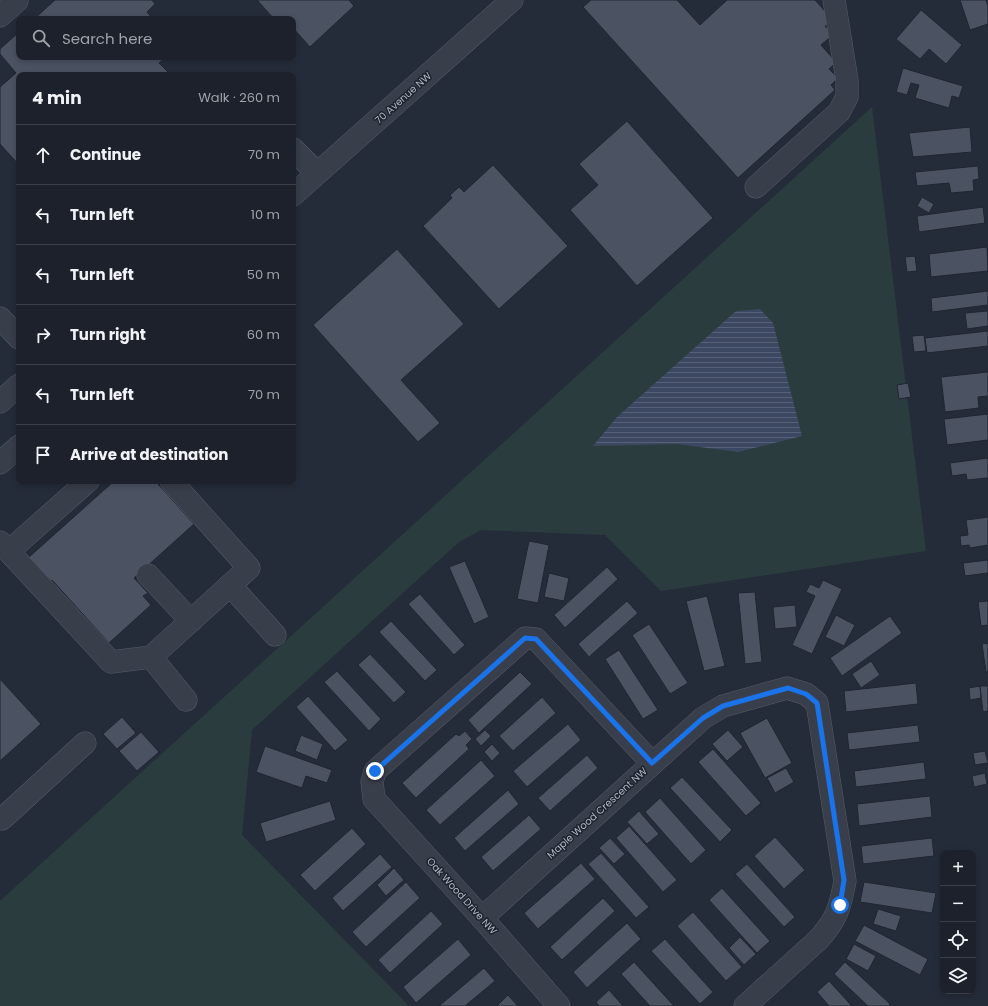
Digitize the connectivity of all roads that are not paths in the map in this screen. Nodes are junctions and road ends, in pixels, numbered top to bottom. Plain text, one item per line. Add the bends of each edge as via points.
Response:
1 (512, 0) edge
2 (834, 0) edge
3 (17, 1) dead end
4 (0, 16) edge
5 (296, 152) edge
6 (317, 173) junction
7 (756, 188) dead end
8 (296, 193) edge
9 (16, 388) edge
10 (0, 402) edge
11 (16, 449) edge
12 (0, 463) edge
13 (84, 484) edge
14 (173, 484) edge
15 (4, 547) edge
16 (148, 575) dead end
17 (230, 585) junction
18 (191, 621) junction
19 (275, 635) dead end
20 (151, 658) junction
21 (186, 700) dead end
22 (85, 743) dead end
23 (652, 763) junction
24 (0, 817) edge
25 (482, 918) junction
26 (560, 1006) edge
27 (745, 1006) edge

1 - 6 street, 70 Avenue NW
2 - 7 street via 847,80 847,97 839,112
3 - 4 street
5 - 6 street
6 - 8 street, 70 Avenue NW
9 - 10 street
11 - 12 street
13 - 15 street
14 - 17 street via 249,568
15 - 20 street via 111,662
16 - 18 street
17 - 18 street
17 - 19 street
18 - 20 street
20 - 21 street
22 - 24 street via 2,819
23 - 25 street, Maple Wood Crescent NW
23 - 25 street, Oak Wood Drive NW via 536,639 525,638 375,771 372,782 374,799
23 - 27 street, Maple Wood Crescent NW via 703,718 723,706 788,688 806,694 817,703 844,880 840,905 833,921 818,940
25 - 26 street, Oak Wood Drive NW

